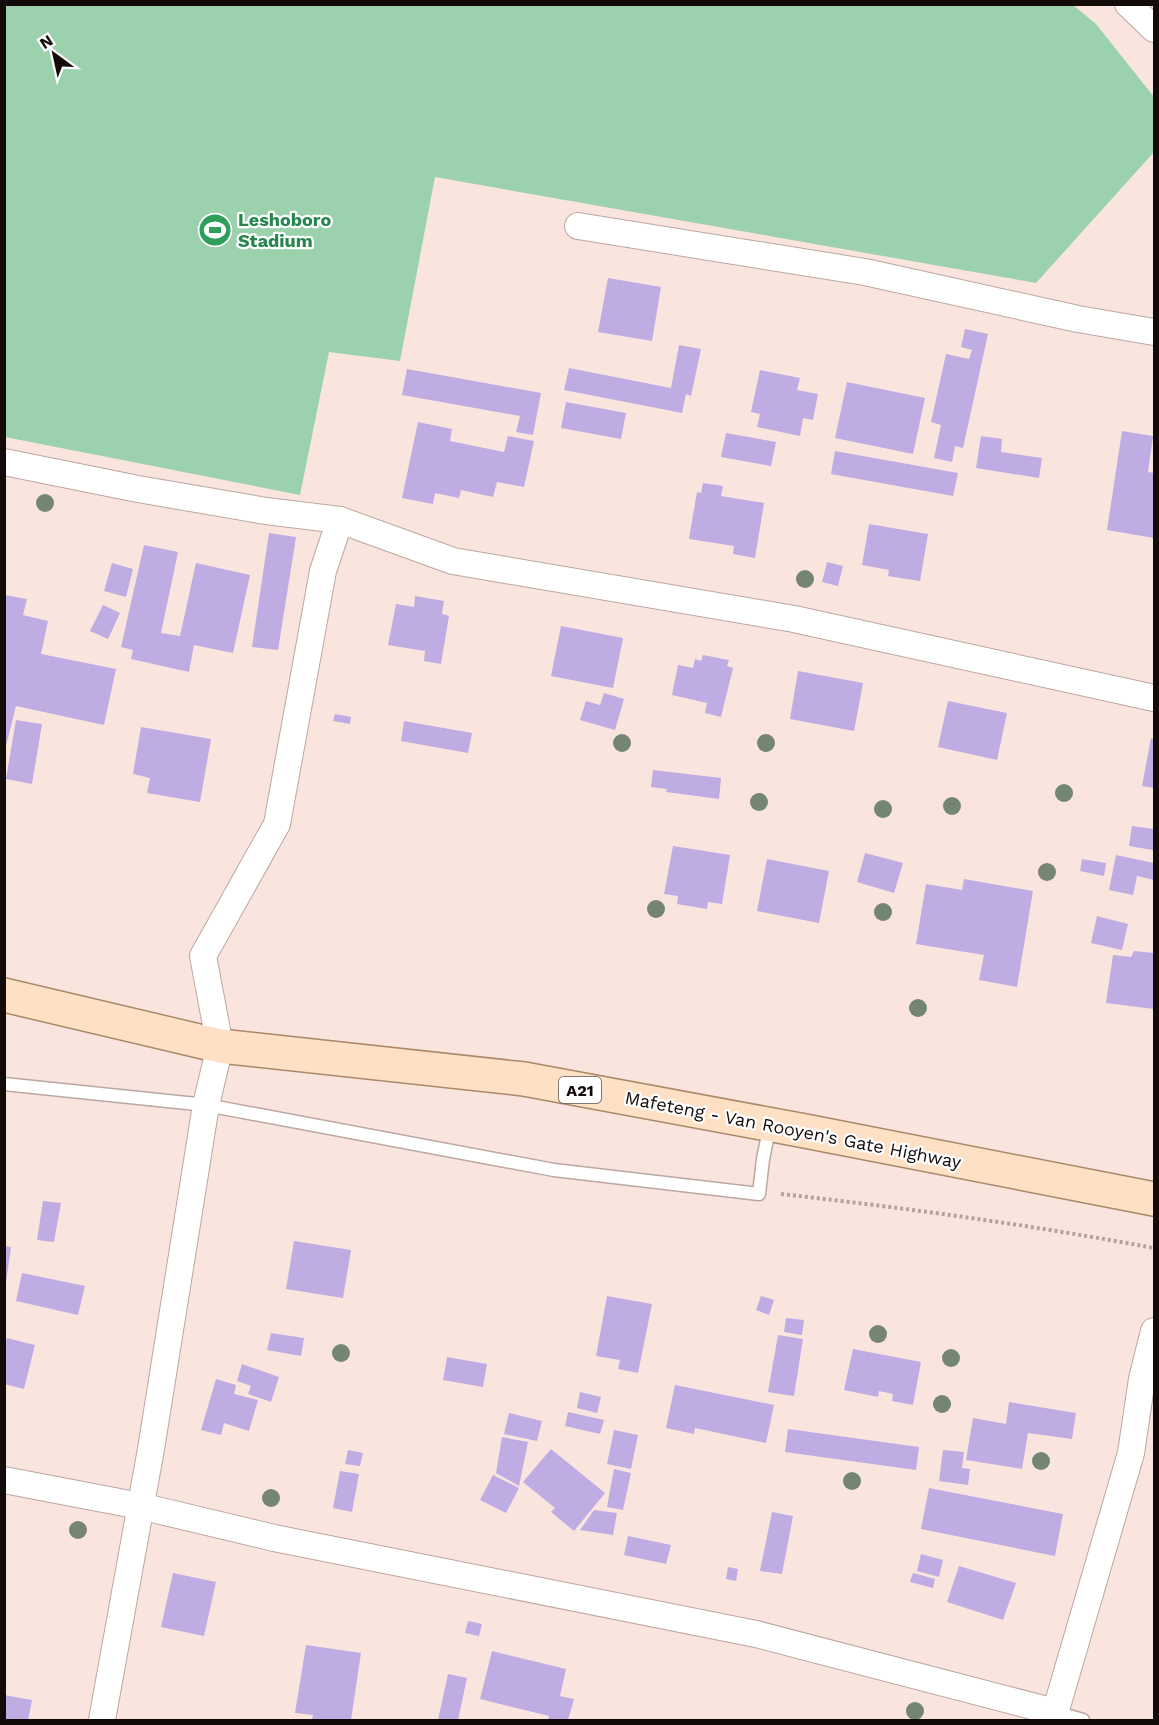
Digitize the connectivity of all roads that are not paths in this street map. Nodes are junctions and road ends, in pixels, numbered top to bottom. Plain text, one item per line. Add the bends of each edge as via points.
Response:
1 (1128, 4) edge
2 (1155, 29) edge
3 (578, 226) dead end
4 (1155, 332) edge
5 (4, 462) edge
6 (340, 520) junction
7 (1155, 698) edge
8 (4, 995) edge
9 (220, 1046) junction
10 (4, 1084) edge
11 (206, 1105) junction
12 (771, 1125) junction
13 (1155, 1199) edge
14 (1155, 1331) edge
15 (4, 1480) edge
16 (140, 1506) junction
17 (1054, 1716) edge
18 (102, 1720) edge
19 (1083, 1720) edge

1 - 2 street
3 - 4 street via 865,272
5 - 6 street via 138,489
6 - 7 street via 453,561 794,619
6 - 9 street via 322,571 277,824 203,956
8 - 9 main road, Mafeteng - Van Rooyen's Gate Highway / A21
9 - 11 street
9 - 12 main road, Mafeteng - Van Rooyen's Gate Highway / A21 via 524,1079
10 - 11 lane
11 - 12 lane via 554,1170 759,1194
11 - 16 street
12 - 13 main road, Mafeteng - Van Rooyen's Gate Highway / A21
14 - 17 street via 1142,1379 1131,1453
15 - 16 street
16 - 17 street via 274,1538 756,1634
16 - 18 street
17 - 19 lane

